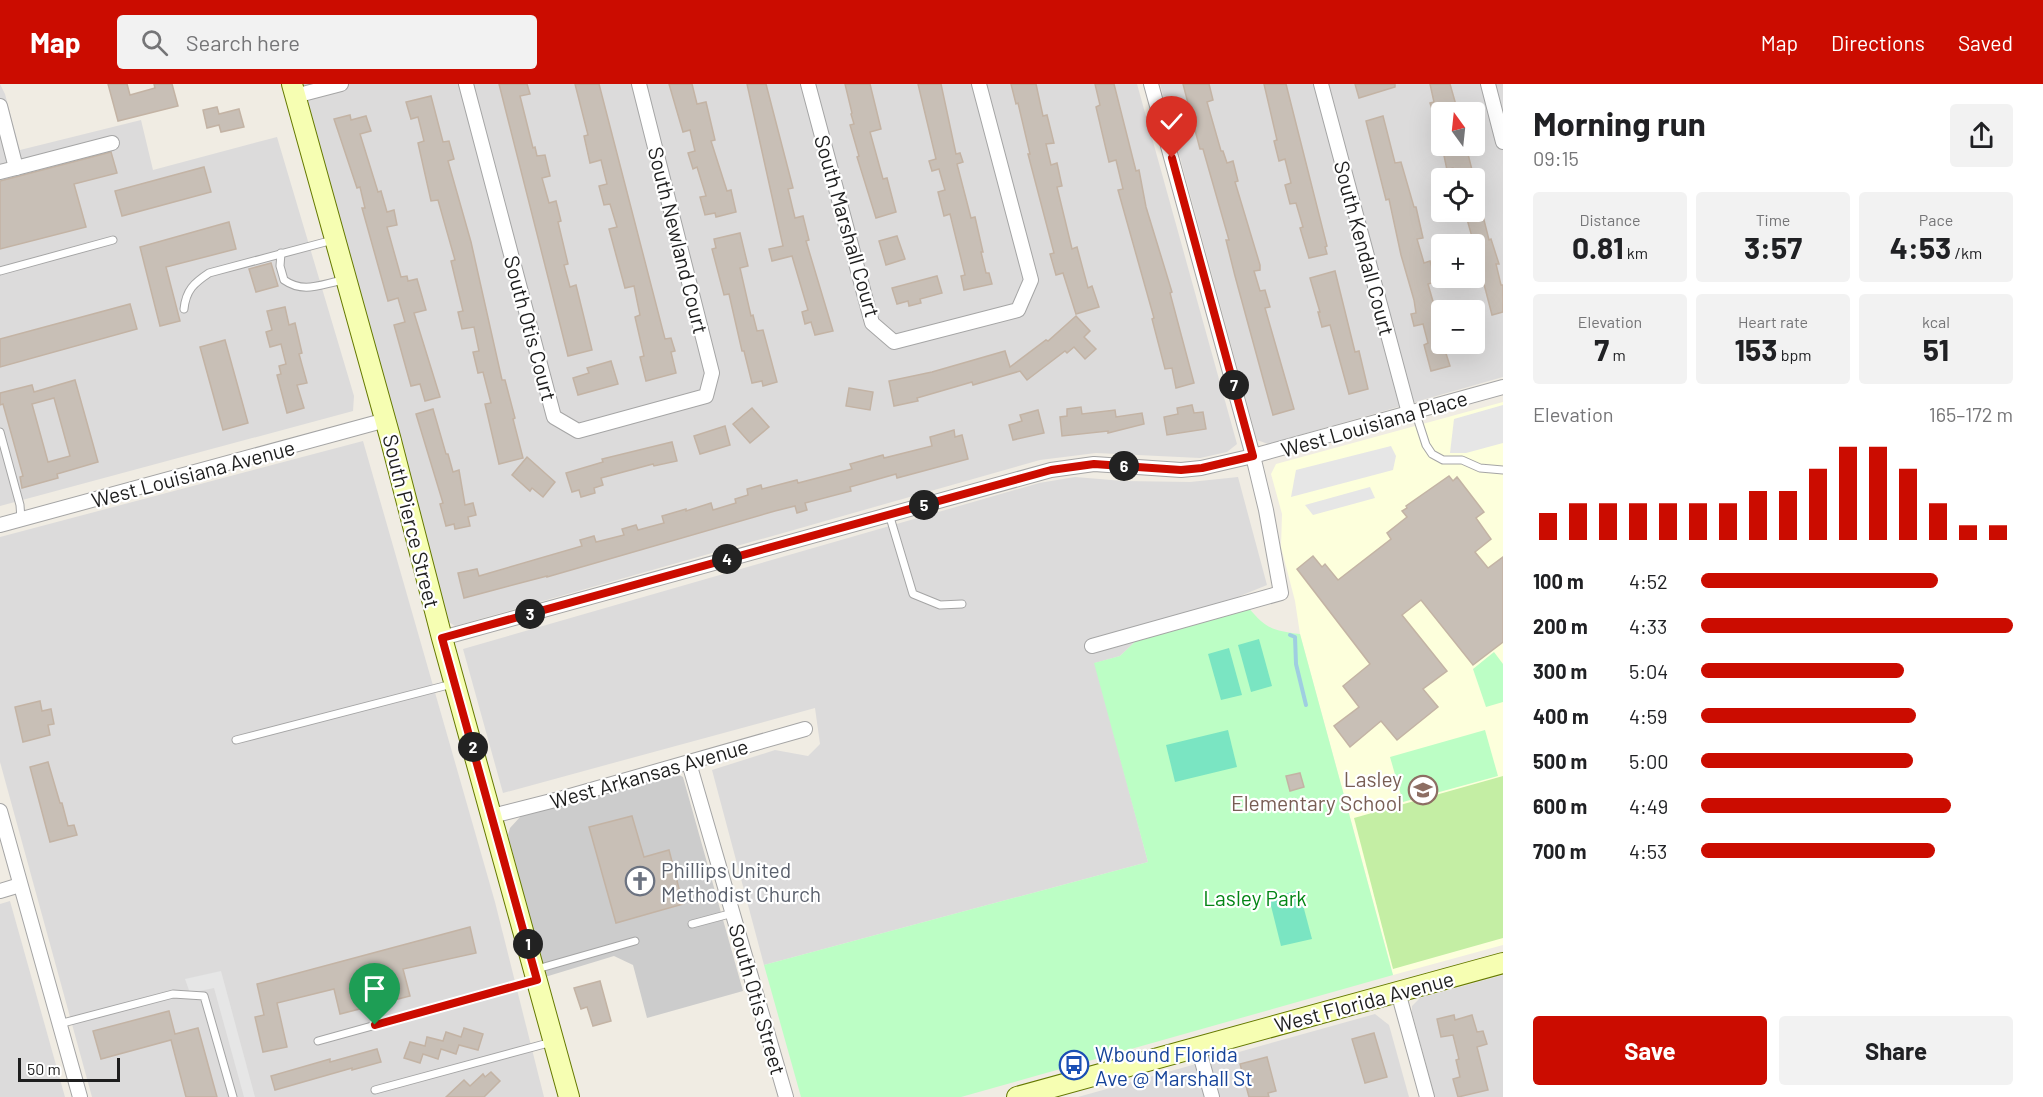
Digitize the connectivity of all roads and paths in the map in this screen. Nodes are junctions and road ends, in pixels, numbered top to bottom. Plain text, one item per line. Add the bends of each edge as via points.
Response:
1 (341, 84) edge
2 (466, 84) edge
3 (639, 84) edge
4 (808, 84) edge
5 (980, 84) edge
6 (1151, 84) edge
7 (1322, 84) edge
8 (1488, 84) edge
9 (294, 90) edge
10 (0, 106) edge
11 (1503, 142) edge
12 (112, 143) dead end
13 (16, 168) junction
14 (0, 172) edge
15 (335, 239) junction
16 (113, 240) dead end
17 (281, 253) junction
18 (0, 271) edge
19 (346, 279) junction
20 (184, 309) dead end
21 (1503, 387) edge
22 (706, 396) joint
23 (1412, 412) junction
24 (386, 420) junction
25 (0, 432) edge
26 (1253, 456) junction
27 (1503, 470) edge
28 (889, 514) junction
29 (21, 519) junction
30 (0, 525) edge
31 (962, 604) dead end
32 (442, 638) junction
33 (1092, 646) dead end
34 (455, 683) junction
35 (804, 729) dead end
36 (236, 740) dead end
37 (689, 763) junction
38 (0, 811) edge
39 (492, 816) junction
40 (20, 885) junction
41 (0, 891) edge
42 (733, 913) junction
43 (693, 924) dead end
44 (635, 940) dead end
45 (1503, 963) edge
46 (536, 975) junction
47 (1398, 992) junction
48 (59, 1024) junction
49 (318, 1041) dead end
50 (554, 1042) junction
51 (1198, 1047) junction
52 (375, 1090) dead end
53 (80, 1097) edge
54 (232, 1097) edge
55 (569, 1097) edge
56 (786, 1097) edge
57 (1017, 1097) edge
58 (1212, 1097) edge
59 (1427, 1097) edge

1 - 9 street
2 - 22 street, South Otis Court via 554,417 578,431
3 - 22 street, South Newland Court via 712,373
4 - 5 street, South Marshall Court via 872,322 894,342 1018,310 1031,280
6 - 26 street
7 - 23 street, South Kendall Court
8 - 11 street
9 - 15 street, South Pierce Street
10 - 13 street
12 - 13 street
13 - 14 street
15 - 17 lane
15 - 19 street, South Pierce Street
16 - 18 lane
17 - 19 lane via 284,280 295,288
17 - 20 lane via 209,273 189,290
19 - 24 street, South Pierce Street
21 - 23 street, West Louisiana Place
23 - 26 street, West Louisiana Place
23 - 27 lane via 1432,454 1443,460 1462,460 1480,468
24 - 29 street, West Louisiana Avenue
24 - 32 street, South Pierce Street
25 - 29 lane
26 - 28 street, West Louisiana Place via 1181,470 1094,464 1051,470
26 - 33 street via 1281,594
28 - 31 lane via 913,594 940,605
28 - 32 street, West Louisiana Place
29 - 30 street, West Louisiana Avenue
32 - 34 street, South Pierce Street
34 - 36 lane
34 - 39 street, South Pierce Street
35 - 37 street, West Arkansas Avenue
37 - 39 street, West Arkansas Avenue
37 - 42 street, South Otis Street
38 - 40 street
39 - 46 street, South Pierce Street
40 - 41 street
40 - 48 street
42 - 43 lane
42 - 56 street, South Otis Street
44 - 46 lane
45 - 47 street, West Florida Avenue
46 - 49 lane
46 - 50 street, South Pierce Street
47 - 51 street, West Florida Avenue
47 - 59 street
48 - 53 street
48 - 54 lane via 173,994 204,996
50 - 52 lane
50 - 55 street, South Pierce Street
51 - 57 street, West Florida Avenue
51 - 58 street

